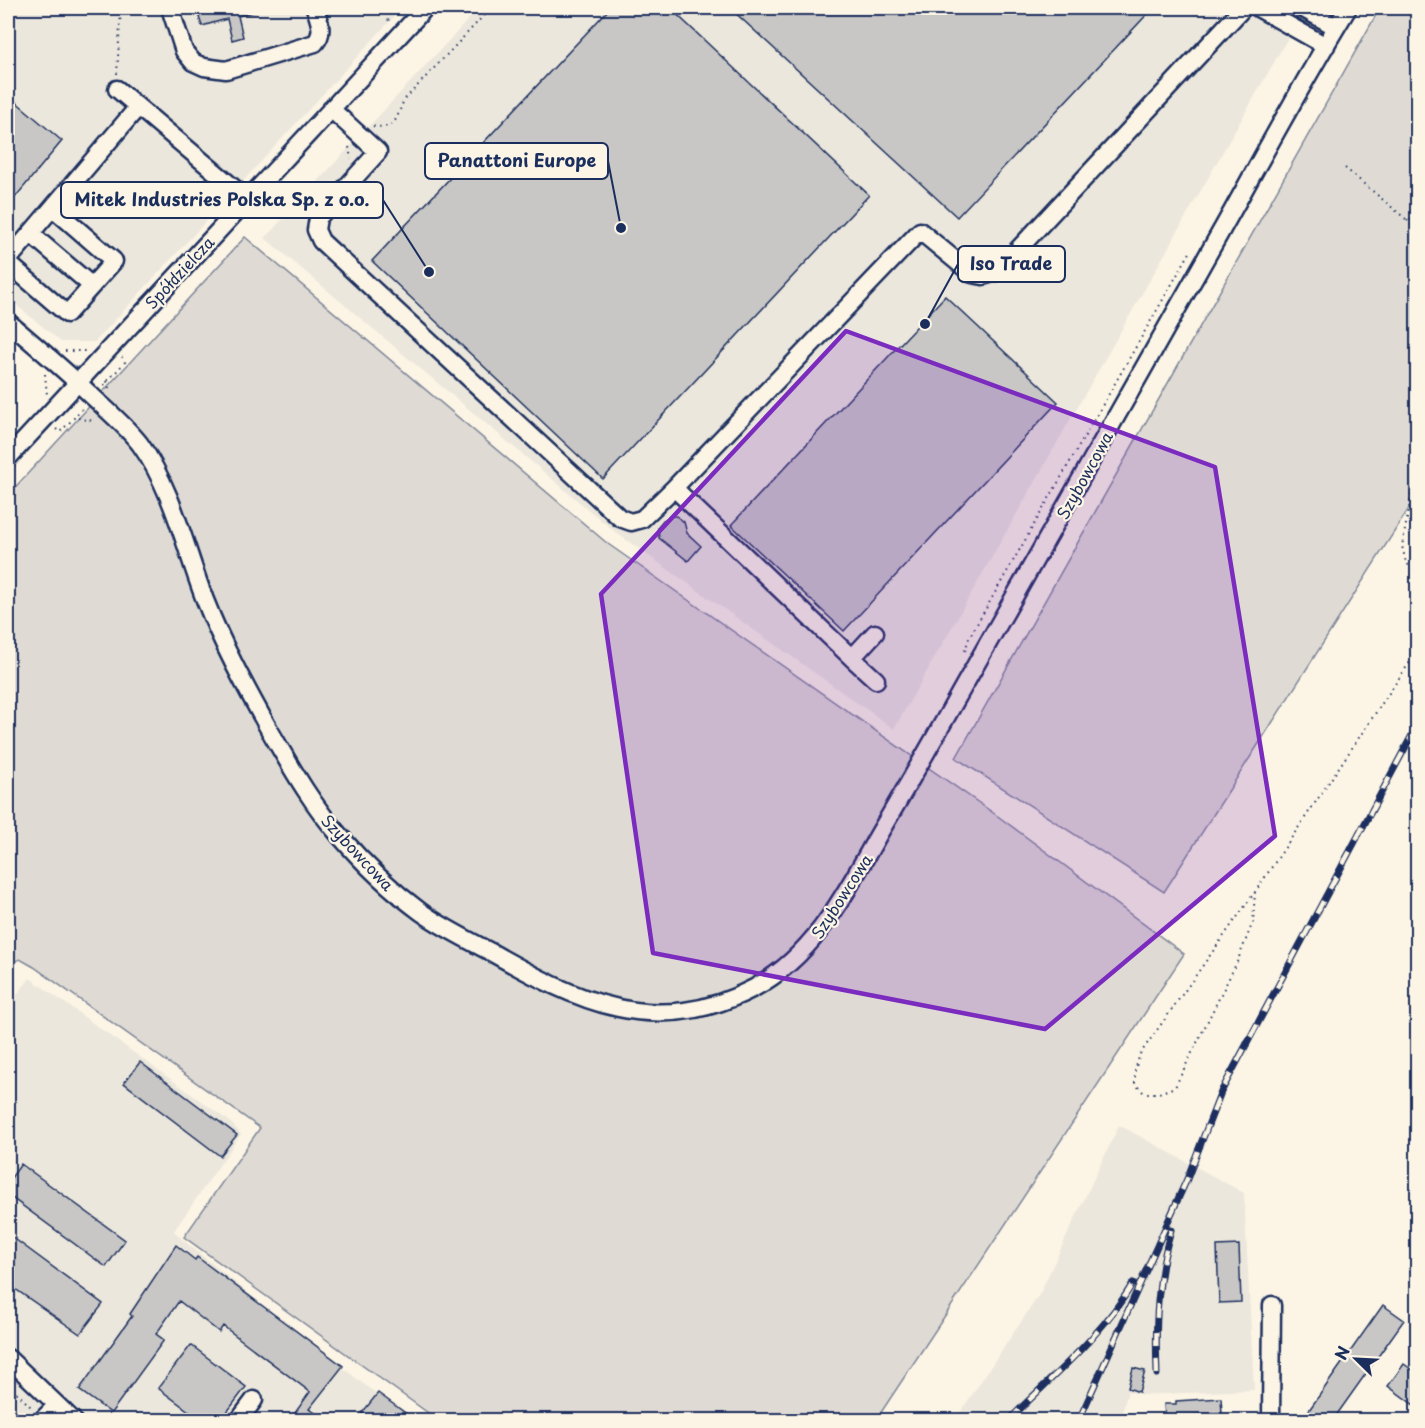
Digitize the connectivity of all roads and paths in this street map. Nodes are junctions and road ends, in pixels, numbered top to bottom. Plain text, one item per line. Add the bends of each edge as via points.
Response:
1 (121, 8) edge
2 (170, 8) edge
3 (315, 8) edge
4 (491, 8) edge
5 (1243, 8) edge
6 (1258, 8) edge
7 (1302, 8) edge
8 (1348, 8) edge
9 (415, 11) edge
10 (1336, 27) junction
11 (1326, 46) junction
12 (117, 89) joint
13 (138, 107) junction
14 (331, 109) junction
15 (370, 124) dead end
16 (1345, 168) dead end
17 (247, 199) junction
18 (53, 208) junction
19 (1418, 219) edge
20 (1407, 220) junction
21 (1418, 230) edge
22 (31, 234) junction
23 (1193, 248) dead end
24 (8, 262) edge
25 (92, 286) junction
26 (8, 322) edge
27 (110, 347) junction
28 (107, 381) junction
29 (78, 382) junction
30 (101, 395) junction
31 (97, 421) dead end
32 (8, 458) edge
33 (1418, 459) edge
34 (674, 488) junction
35 (1418, 573) edge
36 (875, 633) dead end
37 (1418, 650) edge
38 (963, 656) dead end
39 (852, 658) junction
40 (876, 680) dead end
41 (1255, 892) junction
42 (1272, 1305) dead end
43 (8, 1358) edge
44 (8, 1384) edge
45 (254, 1400) dead end
46 (56, 1406) junction
47 (43, 1420) edge
48 (73, 1420) edge
49 (239, 1420) edge
50 (1271, 1420) edge

1 - 12 path
2 - 3 street via 187,56 198,65 222,70 315,43 321,37
4 - 15 path via 405,100 392,123 383,127
5 - 34 street via 998,272 972,274 920,231
6 - 11 street
7 - 10 street
8 - 10 street, Szybowcowa
9 - 14 street, Spółdzielcza
10 - 11 street, Szybowcowa
11 - 30 street, Szybowcowa via 843,897 804,950 781,970 738,995 705,1006 631,1011 582,999 426,915 364,862 322,815 301,784 237,672 222,643 161,481
12 - 13 street
13 - 17 street
13 - 18 street
14 - 17 street, Spółdzielcza
14 - 34 street via 378,152 318,218 316,230 321,241 620,518 631,522 642,519
16 - 20 path
17 - 27 street, Spółdzielcza
18 - 22 street
18 - 25 street via 114,261
19 - 20 path
20 - 21 path
22 - 24 street
22 - 25 street
23 - 38 path via 969,638
24 - 25 street via 67,314
26 - 29 street, Szybowcowa
27 - 28 path via 125,362
27 - 29 street, Spółdzielcza
28 - 30 path
28 - 30 path
29 - 30 street, Szybowcowa
29 - 32 street, Spółdzielcza
30 - 31 path via 76,416
33 - 35 path via 1402,546 1406,563
34 - 39 street
36 - 39 street
37 - 41 path
39 - 40 street
41 - 41 path via 1253,922 1237,963 1175,1087 1144,1093 1135,1084 1140,1054
42 - 50 street
43 - 46 street
44 - 47 path
45 - 49 street
46 - 47 street
46 - 48 street

